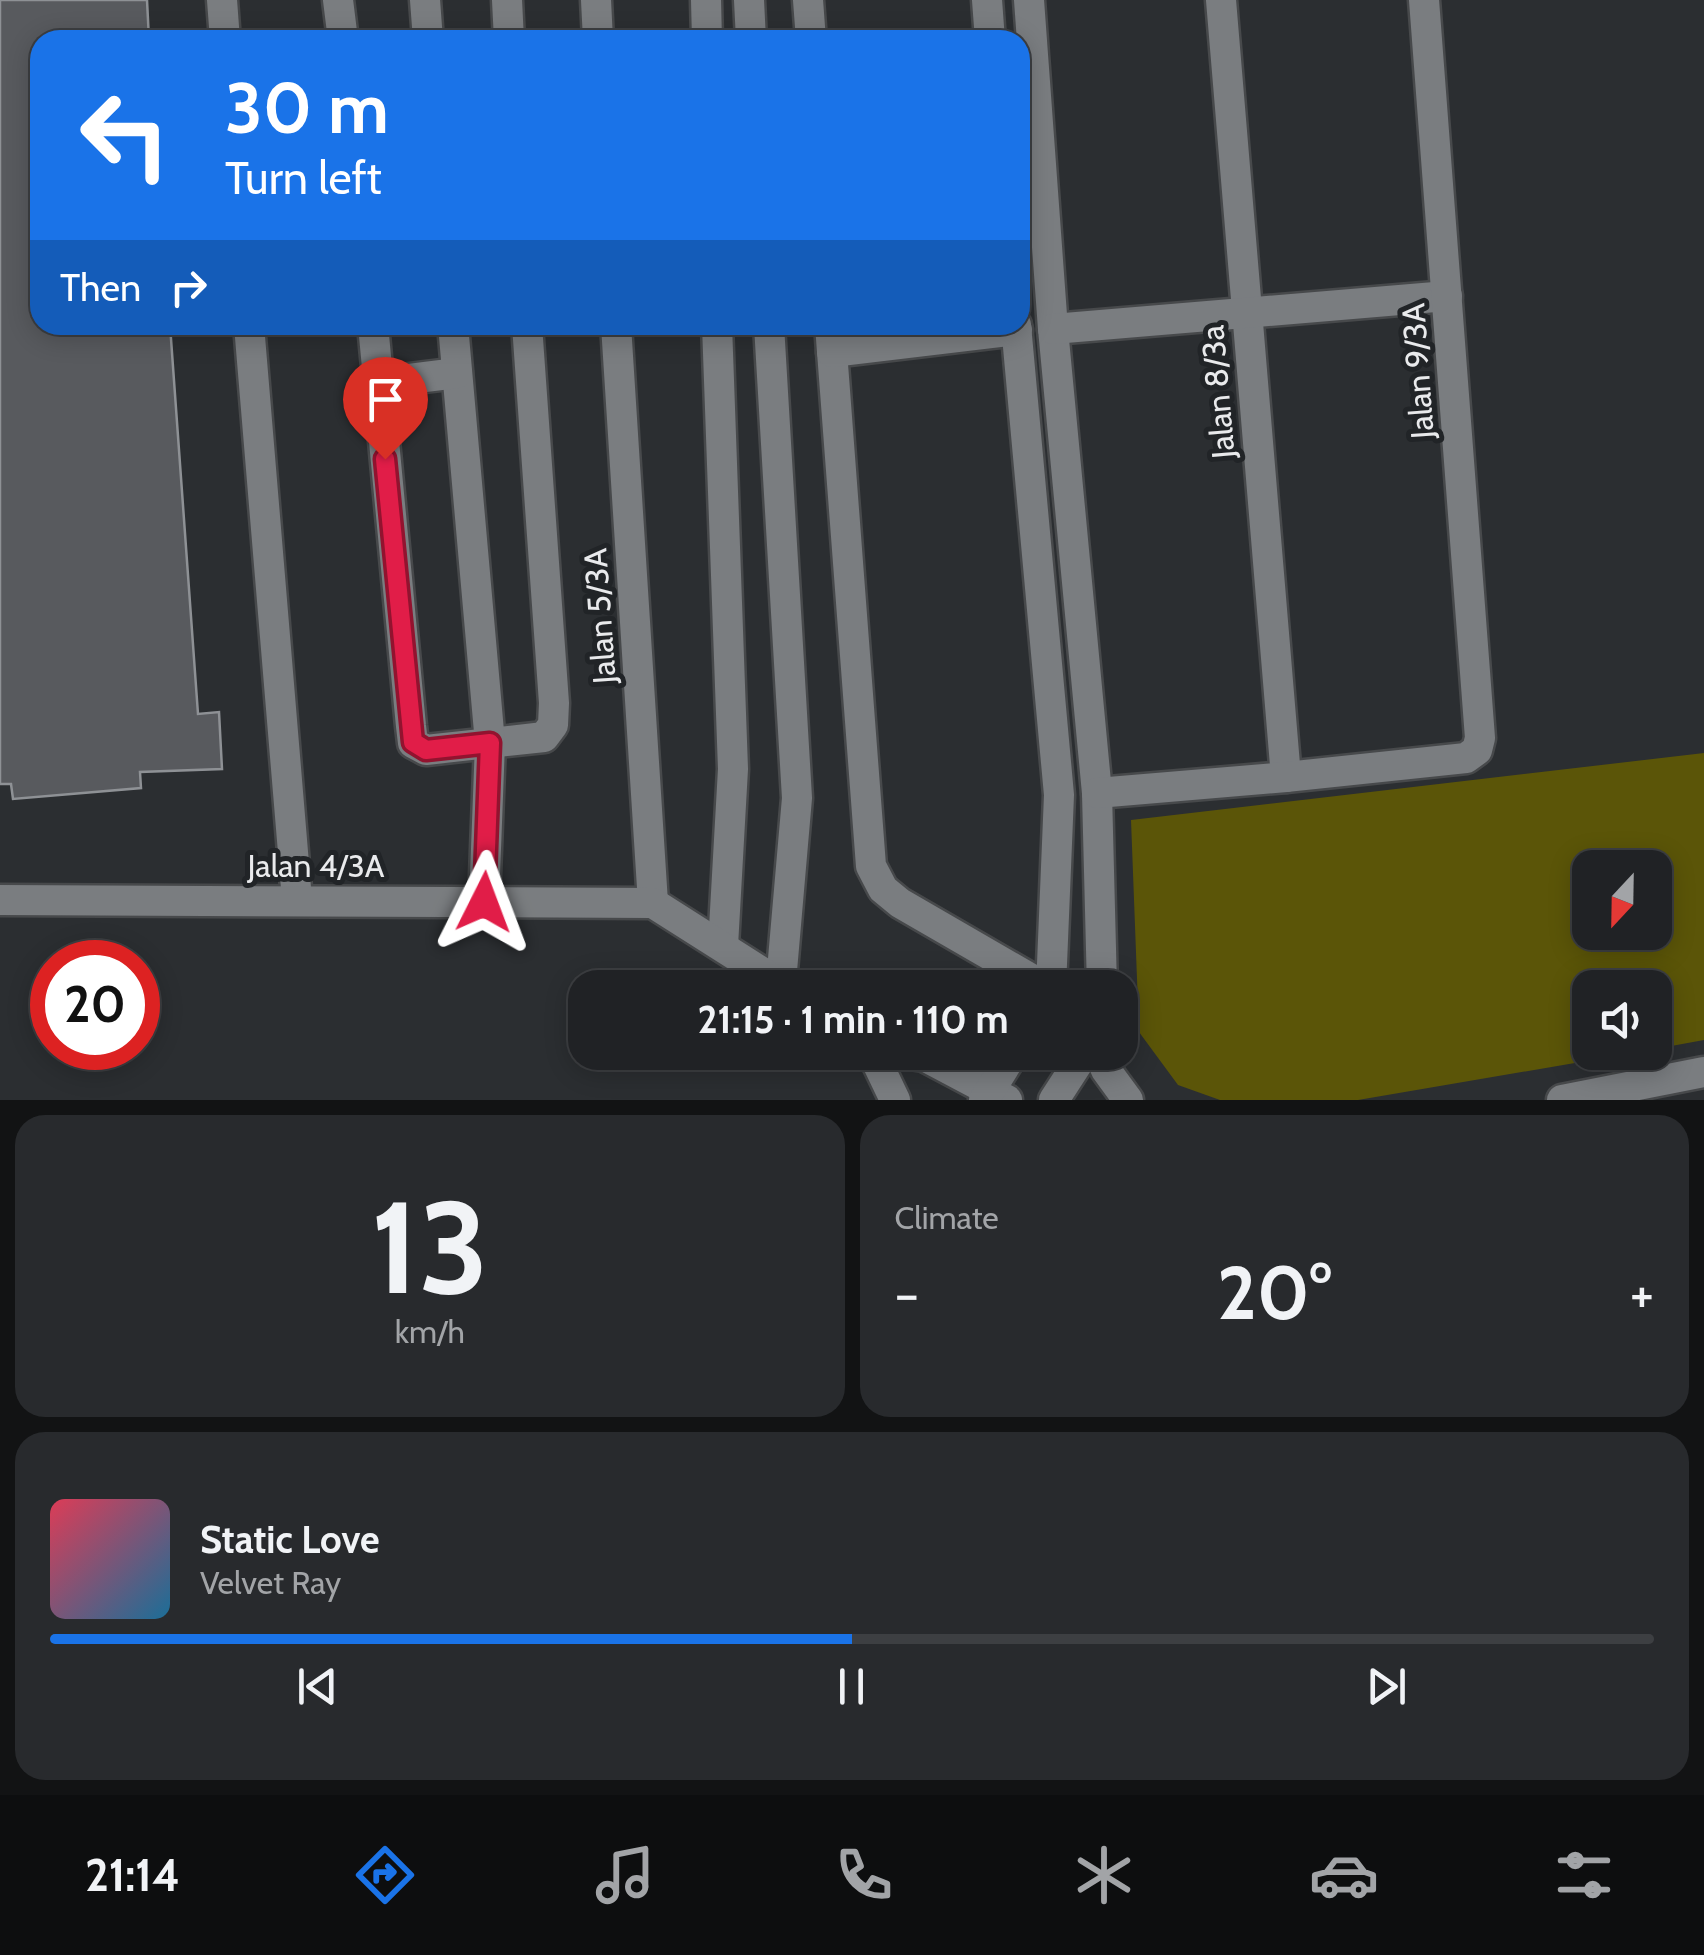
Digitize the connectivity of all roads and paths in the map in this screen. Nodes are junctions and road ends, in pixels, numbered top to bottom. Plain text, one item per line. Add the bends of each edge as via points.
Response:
1 (222, 0) edge
2 (338, 0) edge
3 (424, 0) edge
4 (507, 0) edge
5 (596, 0) edge
6 (706, 0) edge
7 (749, 0) edge
8 (808, 0) edge
9 (987, 0) edge
10 (1029, 0) edge
11 (1221, 0) edge
12 (1424, 0) edge
13 (225, 30) edge
14 (342, 30) edge
15 (427, 30) edge
16 (508, 30) edge
17 (598, 30) edge
18 (707, 30) edge
19 (751, 30) edge
20 (810, 30) edge
21 (989, 30) edge
22 (1447, 296) junction
23 (1247, 312) junction
24 (1053, 329) junction
25 (250, 335) edge
26 (374, 335) edge
27 (454, 335) edge
28 (528, 335) edge
29 (617, 335) edge
30 (717, 335) edge
31 (769, 335) edge
32 (886, 335) edge
33 (1017, 335) edge
34 (831, 338) edge
35 (457, 373) junction
36 (377, 383) junction
37 (490, 743) junction
38 (1286, 777) junction
39 (1097, 793) junction
40 (0, 900) edge
41 (297, 900) junction
42 (484, 902) junction
43 (653, 904) junction
44 (723, 946) junction
45 (761, 970) edge
46 (785, 970) edge
47 (1017, 970) edge
48 (1050, 970) edge
49 (1102, 970) edge
50 (881, 1070) edge
51 (948, 1070) edge
52 (1006, 1070) edge
53 (1073, 1070) edge
54 (1107, 1070) edge
55 (1704, 1072) edge
56 (994, 1097) edge
57 (896, 1100) edge
58 (1054, 1100) edge
59 (1128, 1100) edge
60 (1562, 1100) edge

1 - 13 street
2 - 14 street
3 - 15 street
4 - 16 street
5 - 17 street
6 - 18 street
7 - 19 street
8 - 20 street
9 - 21 street
10 - 24 street
11 - 23 street, Jalan 8/3a
12 - 22 street, Jalan 9/3A
22 - 23 street
22 - 38 street, Jalan 9/3A via 1477,750 1466,758
23 - 24 street
23 - 38 street, Jalan 8/3a
24 - 39 street
25 - 41 street
26 - 36 street
27 - 35 street
28 - 37 street via 553,725 544,737
29 - 43 street, Jalan 5/3A
30 - 44 street via 733,770
31 - 46 street via 797,798
32 - 34 street
33 - 48 street via 1059,795
34 - 47 street via 872,866 882,889 900,903
35 - 36 street
35 - 37 street
36 - 37 street via 413,742 426,750
37 - 42 street
38 - 39 street
39 - 49 street
40 - 41 street, Jalan 4/3A
41 - 42 street, Jalan 4/3A
42 - 43 street, Jalan 4/3A
43 - 44 street
44 - 45 street
50 - 57 street
51 - 56 street
52 - 56 street
53 - 58 street
54 - 59 street
55 - 60 street

